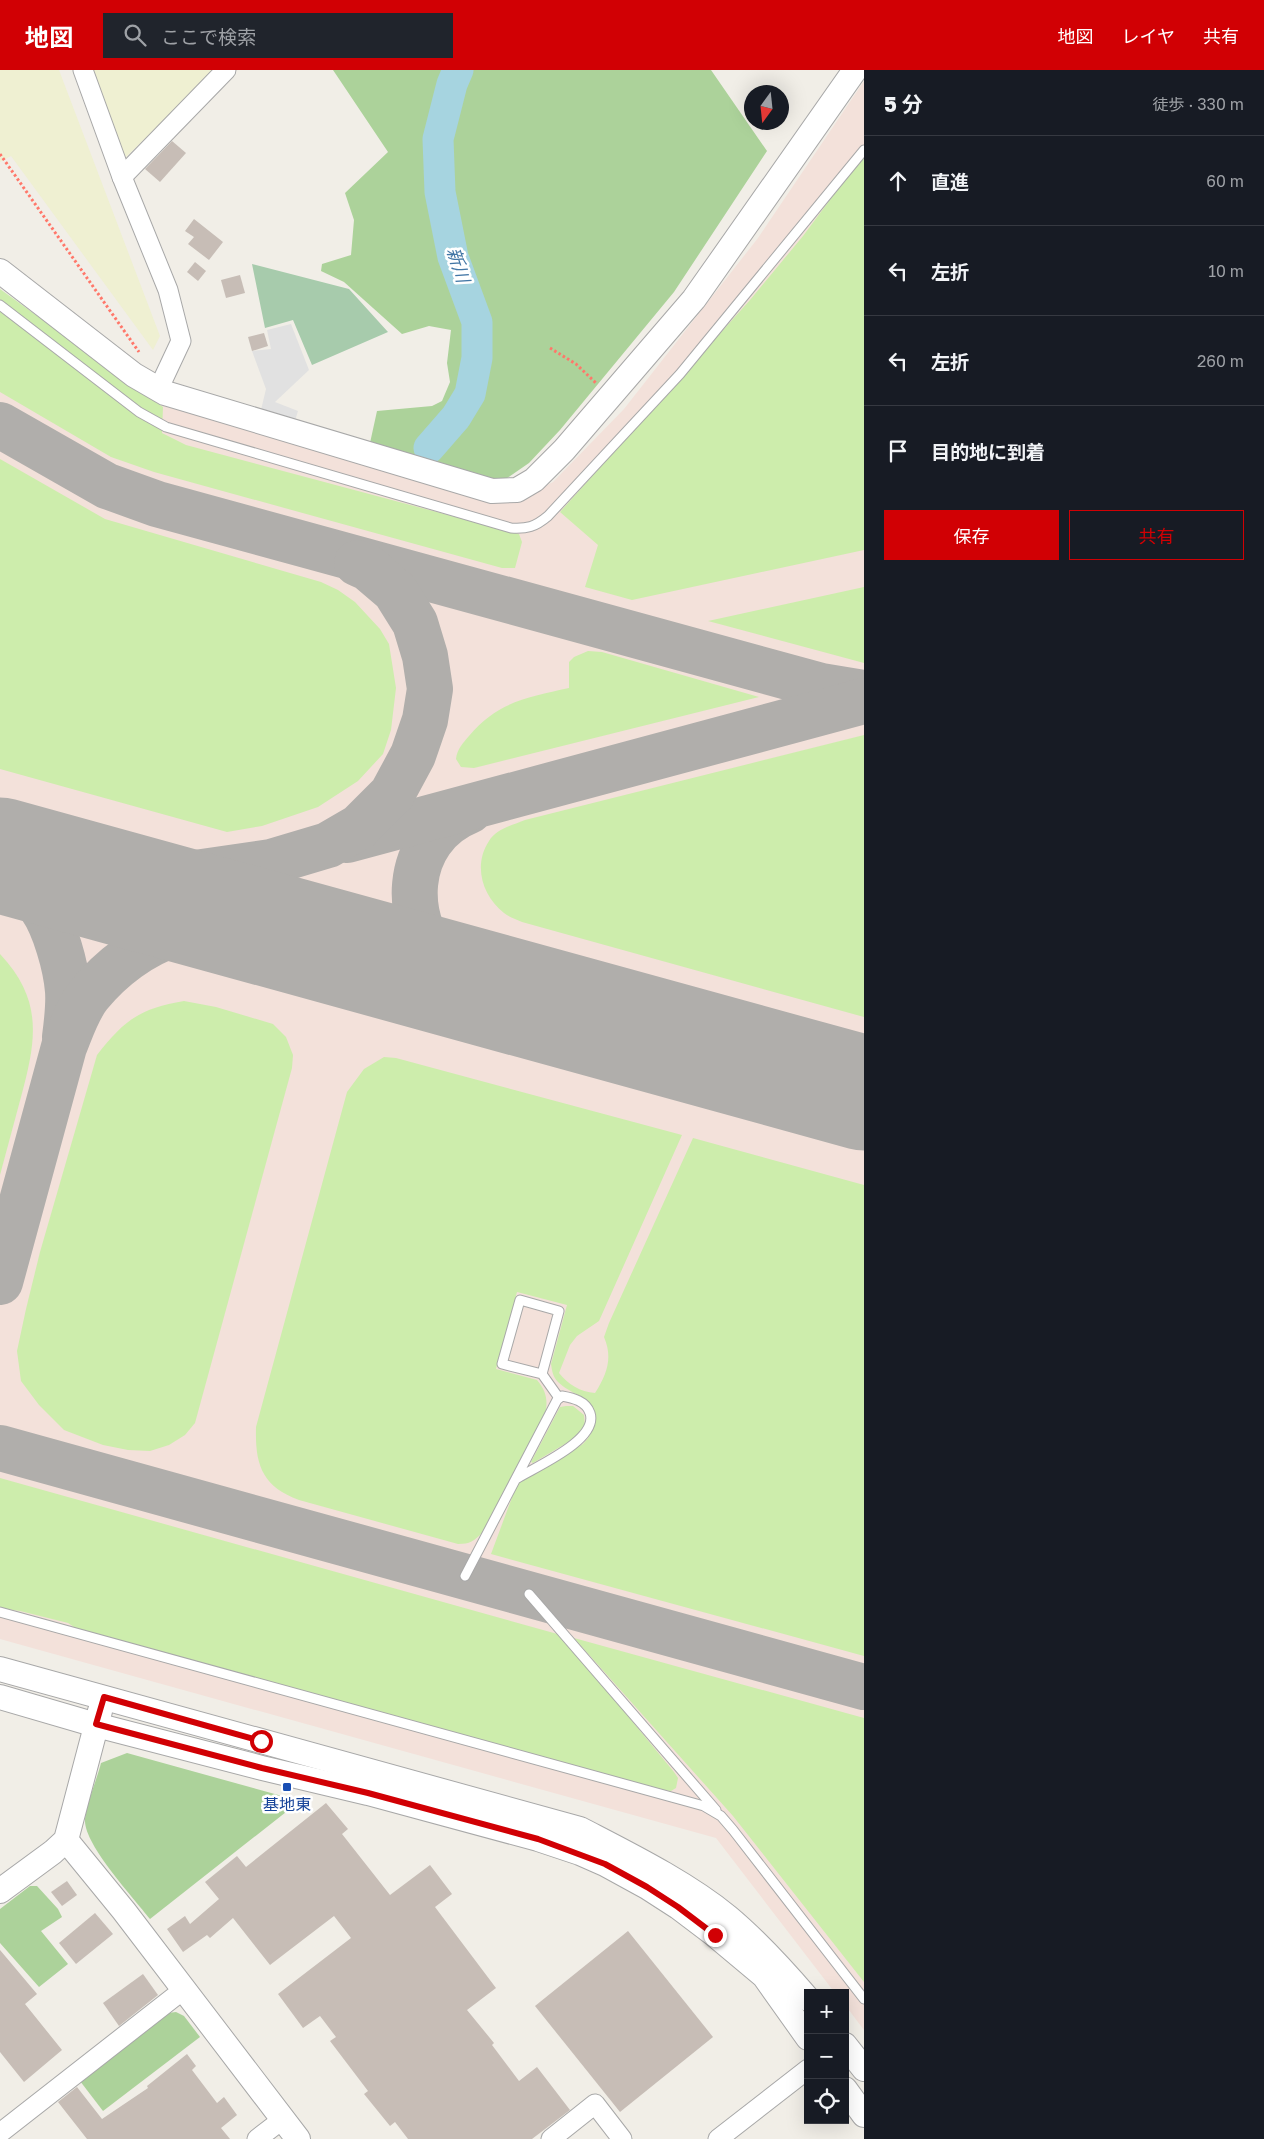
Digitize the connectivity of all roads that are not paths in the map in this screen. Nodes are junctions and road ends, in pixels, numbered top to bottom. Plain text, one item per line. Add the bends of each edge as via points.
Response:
1 (83, 70) edge
2 (226, 70) edge
3 (855, 70) edge
4 (864, 150) edge
5 (122, 177) junction
6 (0, 271) edge
7 (0, 305) edge
8 (158, 390) junction
9 (542, 1374) junction
10 (559, 1398) junction
11 (516, 1479) junction
12 (465, 1576) dead end
13 (529, 1594) dead end
14 (0, 1612) edge
15 (0, 1669) edge
16 (0, 1697) edge
17 (104, 1697) junction
18 (96, 1724) junction
19 (722, 1816) junction
20 (66, 1840) junction
21 (0, 1891) edge
22 (183, 1990) junction
23 (804, 1994) edge
24 (864, 1999) edge
25 (805, 2034) edge
26 (849, 2050) edge
27 (864, 2069) edge
28 (804, 2072) edge
29 (849, 2094) edge
30 (864, 2115) edge
31 (283, 2119) junction
32 (0, 2133) edge
33 (257, 2139) edge
34 (298, 2139) edge
35 (551, 2139) edge
36 (622, 2139) edge
37 (718, 2139) edge

1 - 5 street
2 - 5 street
3 - 8 street via 694,299 564,450 534,480 517,490 492,491
4 - 7 lane via 680,374 548,516 525,529 501,525 166,427 139,412
5 - 8 street via 168,290 181,341
6 - 8 street
9 - 9 lane via 502,1364 520,1300 559,1311
9 - 10 lane
10 - 11 lane
10 - 11 lane via 576,1399 588,1407 591,1425 576,1444
11 - 12 lane
13 - 19 lane
14 - 19 lane via 682,1798
15 - 17 street
16 - 18 street
17 - 18 street
17 - 23 street via 580,1829 653,1867 727,1916 776,1961
18 - 20 street
18 - 25 street via 538,1839 605,1864 678,1907 764,1976
19 - 24 lane
20 - 21 street
20 - 22 street
22 - 31 street
22 - 32 street
26 - 27 street
28 - 37 street
29 - 30 street
31 - 33 street
31 - 34 street
35 - 36 street via 594,2104

